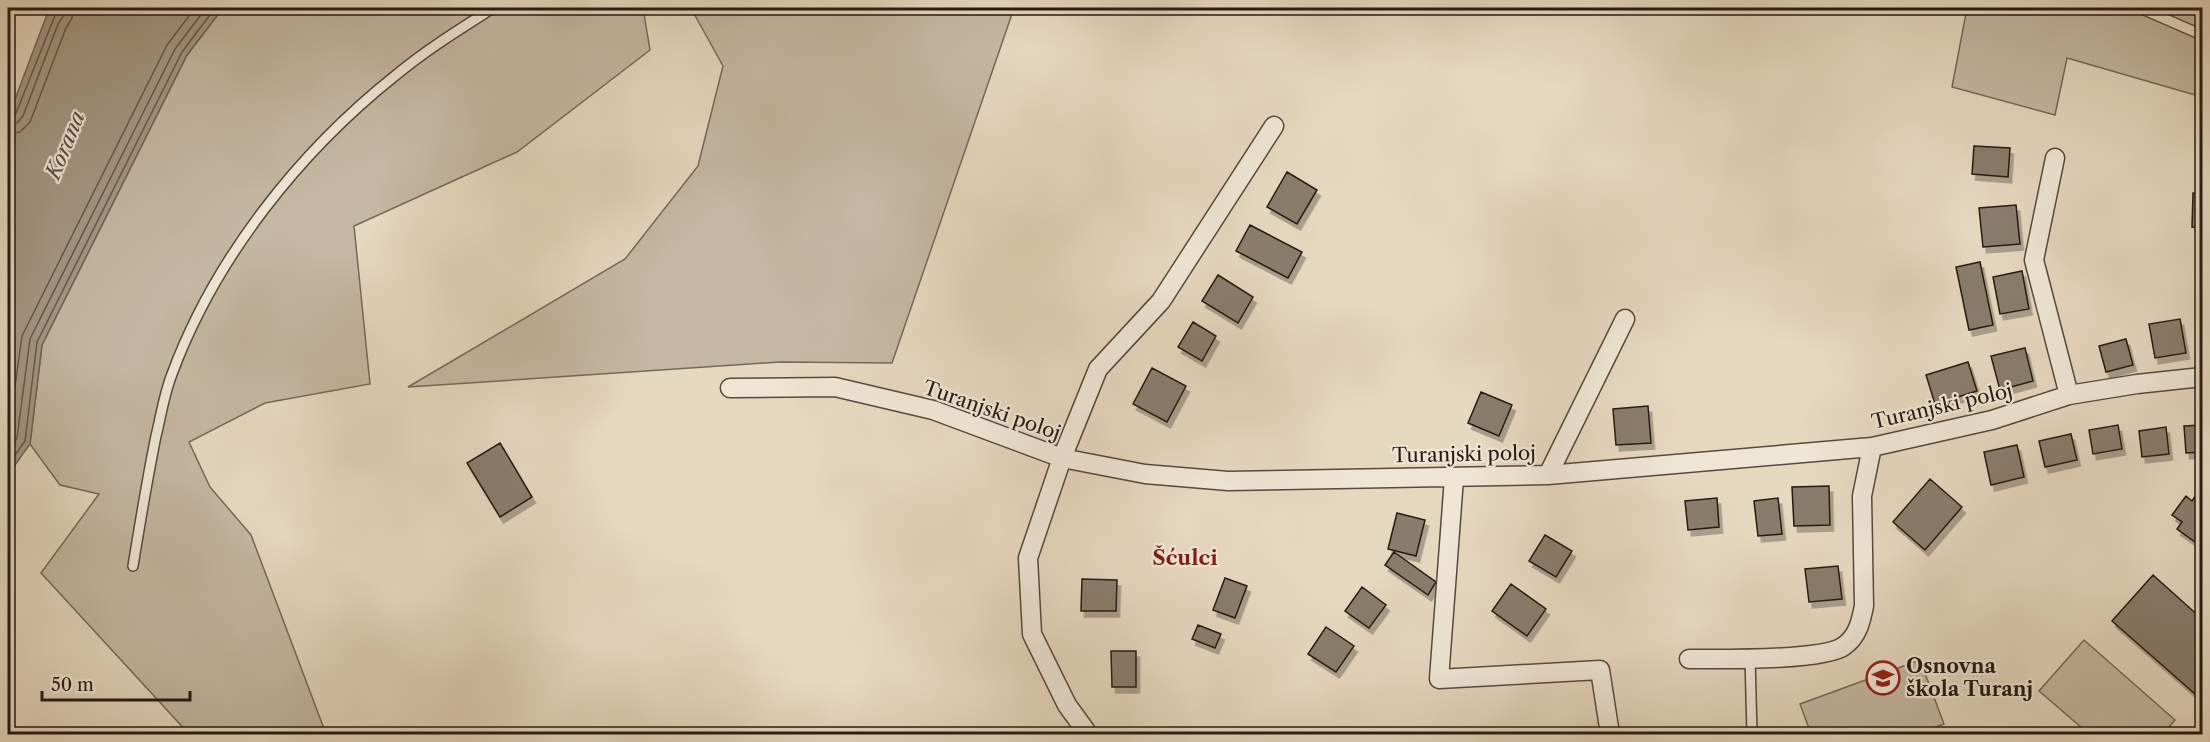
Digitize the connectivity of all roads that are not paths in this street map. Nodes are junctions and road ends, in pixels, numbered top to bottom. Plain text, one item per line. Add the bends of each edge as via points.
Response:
1 (493, 8) edge
2 (2140, 8) edge
3 (2202, 35) edge
4 (1274, 126) dead end
5 (2055, 158) dead end
6 (1625, 319) dead end
7 (2202, 377) edge
8 (730, 388) dead end
9 (2069, 395) junction
10 (1872, 447) junction
11 (1062, 458) junction
12 (1548, 475) junction
13 (1454, 478) junction
14 (133, 566) dead end
15 (1750, 658) junction
16 (1689, 659) dead end
17 (1088, 735) edge
18 (1610, 735) edge
19 (1752, 735) edge

1 - 14 lane via 428,50 356,109 278,193 230,260 189,332 171,376 143,499
2 - 3 lane
4 - 11 street via 1161,301 1098,369
5 - 9 street via 2034,260
6 - 12 street
7 - 9 street, Turanjski poloj
8 - 11 street, Turanjski poloj via 835,387 933,410
9 - 10 street, Turanjski poloj via 1992,420
10 - 12 street, Turanjski poloj
10 - 15 street via 1862,496 1864,606 1855,636 1828,653
11 - 13 street, Turanjski poloj via 1145,474 1228,481
11 - 17 street via 1028,558 1032,634 1067,705
12 - 13 street, Turanjski poloj
13 - 18 street via 1439,679 1600,670
15 - 16 street
15 - 19 lane

